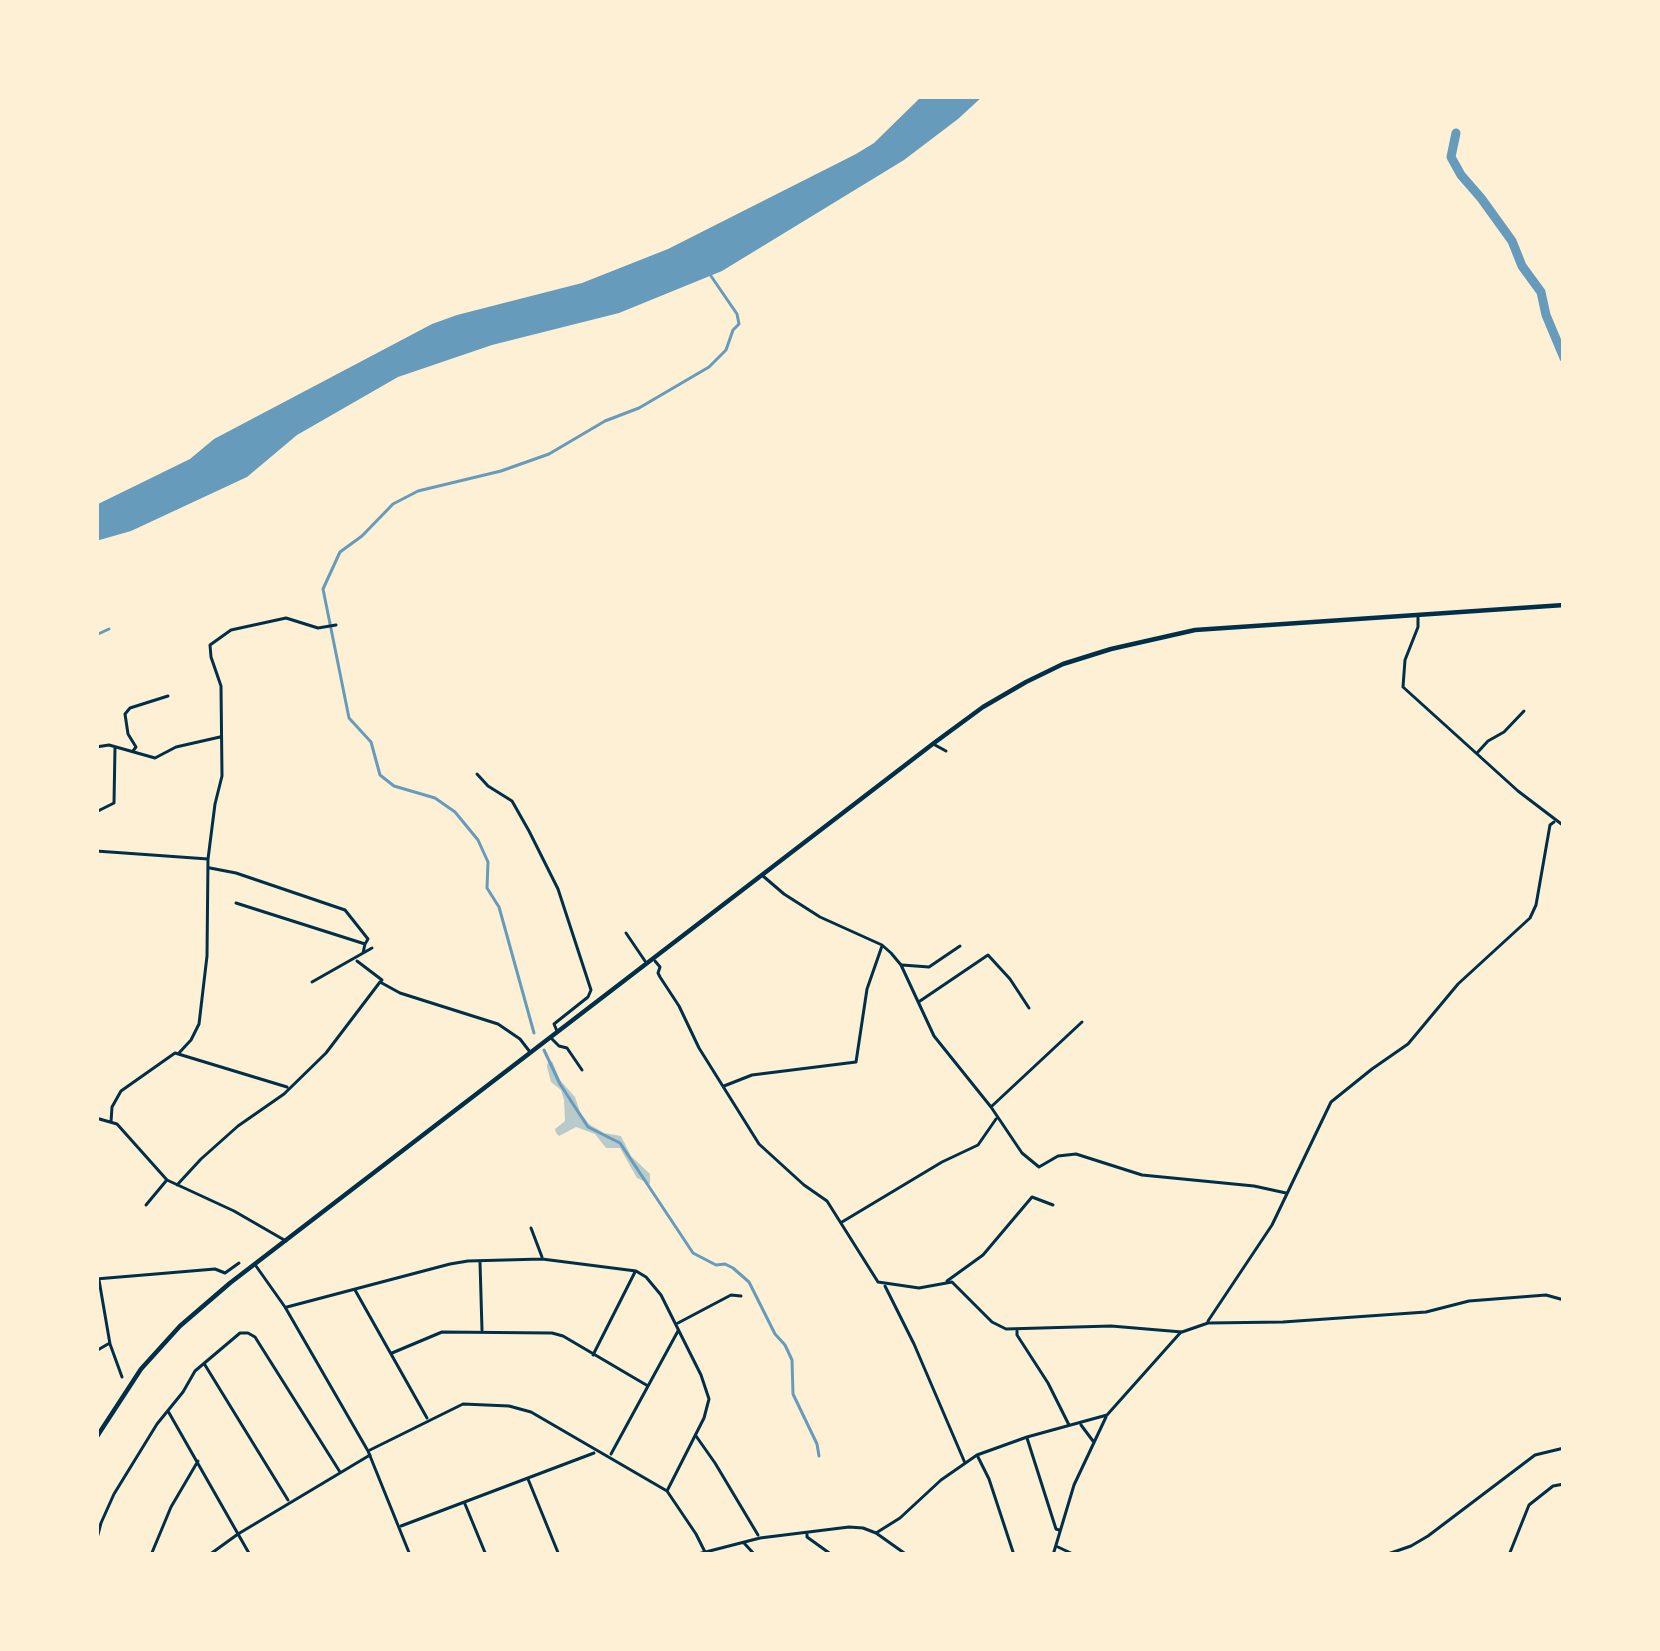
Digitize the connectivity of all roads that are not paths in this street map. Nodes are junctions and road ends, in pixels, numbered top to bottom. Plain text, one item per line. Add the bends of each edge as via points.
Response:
1 (1564, 605) edge
2 (1418, 615) junction
3 (336, 625) dead end
4 (168, 696) dead end
5 (1524, 711) dead end
6 (221, 736) junction
7 (934, 743) junction
8 (115, 746) junction
9 (96, 747) edge
10 (133, 751) junction
11 (946, 752) dead end
12 (1475, 754) junction
13 (477, 774) dead end
14 (96, 812) edge
15 (1556, 820) junction
16 (1564, 826) edge
17 (96, 851) edge
18 (208, 859) junction
19 (208, 868) junction
20 (761, 875) junction
21 (236, 903) dead end
22 (626, 933) dead end
23 (365, 944) junction
24 (882, 945) junction
25 (960, 946) dead end
26 (372, 948) dead end
27 (363, 953) junction
28 (356, 960) junction
29 (650, 962) junction
30 (901, 965) junction
31 (312, 982) dead end
32 (380, 982) junction
33 (918, 1002) junction
34 (1029, 1008) dead end
35 (1082, 1022) dead end
36 (557, 1031) junction
37 (550, 1036) junction
38 (530, 1052) junction
39 (178, 1054) junction
40 (582, 1070) dead end
41 (723, 1087) junction
42 (289, 1088) junction
43 (991, 1107) junction
44 (96, 1118) edge
45 (997, 1118) junction
46 (111, 1122) junction
47 (167, 1180) junction
48 (177, 1185) junction
49 (1286, 1193) junction
50 (146, 1205) dead end
51 (1053, 1205) dead end
52 (840, 1223) junction
53 (531, 1228) dead end
54 (286, 1241) junction
55 (542, 1258) junction
56 (480, 1260) junction
57 (239, 1263) dead end
58 (255, 1264) junction
59 (230, 1269) junction
60 (636, 1270) junction
61 (237, 1278) junction
62 (98, 1279) edge
63 (947, 1281) junction
64 (884, 1284) junction
65 (354, 1289) junction
66 (741, 1296) dead end
67 (1564, 1300) edge
68 (285, 1307) junction
69 (1208, 1323) junction
70 (676, 1324) junction
71 (1018, 1329) junction
72 (680, 1330) junction
73 (482, 1332) junction
74 (1182, 1332) junction
75 (110, 1343) junction
76 (96, 1351) edge
77 (392, 1353) junction
78 (593, 1355) junction
79 (203, 1364) junction
80 (122, 1377) dead end
81 (648, 1386) junction
82 (168, 1410) junction
83 (1106, 1415) junction
84 (428, 1420) junction
85 (1080, 1424) junction
86 (1069, 1425) junction
87 (695, 1435) junction
88 (1027, 1437) junction
89 (96, 1438) edge
90 (1094, 1443) junction
91 (1564, 1448) edge
92 (597, 1450) junction
93 (369, 1453) junction
94 (977, 1455) junction
95 (609, 1457) junction
96 (198, 1461) junction
97 (965, 1463) junction
98 (340, 1472) junction
99 (528, 1478) junction
100 (1564, 1484) edge
101 (667, 1491) junction
102 (464, 1502) junction
103 (290, 1503) junction
104 (399, 1526) junction
105 (1059, 1530) junction
106 (807, 1531) junction
107 (876, 1533) junction
108 (238, 1534) junction
109 (760, 1538) junction
110 (96, 1542) edge
111 (743, 1542) junction
112 (1056, 1546) junction
113 (705, 1552) edge
114 (151, 1555) edge
115 (209, 1555) edge
116 (250, 1555) edge
117 (410, 1555) edge
118 (486, 1555) edge
119 (559, 1555) edge
120 (694, 1555) edge
121 (755, 1555) edge
122 (832, 1555) edge
123 (907, 1555) edge
124 (1014, 1555) edge
125 (1053, 1555) edge
126 (1075, 1555) edge
127 (1385, 1555) edge
128 (1509, 1555) edge

1 - 2 main road
2 - 7 main road via 1196,631 1111,649 1026,682
2 - 12 street via 1403,687
3 - 6 street via 286,618 231,630 210,645 221,686
4 - 10 street via 125,714
5 - 12 street
6 - 10 street via 155,758
6 - 18 street
7 - 11 street
7 - 20 main road
8 - 9 street
8 - 10 street
8 - 14 street via 114,803
12 - 15 street
13 - 36 street via 512,801 529,831 591,990 554,1024
15 - 16 street
15 - 49 street via 1530,918 1408,1044 1331,1102
17 - 18 street
18 - 19 street
19 - 23 street via 345,910
19 - 39 street via 199,1024
20 - 24 street via 820,917
20 - 29 main road
21 - 23 street
22 - 29 street
23 - 27 street
24 - 30 street
24 - 41 street via 856,1062 752,1075
25 - 30 street via 929,968
26 - 27 street
27 - 28 street
28 - 31 street
28 - 32 street
29 - 36 main road
29 - 41 street
30 - 33 street
32 - 38 street via 498,1024
32 - 42 street
33 - 34 street via 988,955
33 - 43 street via 934,1036
35 - 43 street
36 - 37 main road
37 - 38 main road
37 - 40 street
38 - 54 main road
39 - 42 street
39 - 46 street via 121,1091
41 - 52 street via 759,1144
42 - 48 street
43 - 45 street
44 - 46 street
45 - 49 street via 1039,1167 1076,1154 1142,1175
45 - 52 street via 978,1145
46 - 47 street
47 - 48 street
47 - 50 street
48 - 54 street
49 - 69 street
51 - 63 street via 1032,1197 983,1255
52 - 64 street
53 - 55 street
54 - 58 main road
55 - 56 street
55 - 60 street
56 - 65 street
56 - 73 street
57 - 59 street
58 - 61 main road
58 - 68 street
59 - 61 street
59 - 62 street
60 - 70 street
60 - 78 street
61 - 89 main road via 157,1351
62 - 75 street
63 - 64 street
63 - 71 street via 999,1327
64 - 97 street
65 - 68 street
65 - 77 street
66 - 70 street
67 - 69 street via 1469,1300 1406,1314
68 - 93 street
69 - 74 street
70 - 72 street
71 - 74 street
71 - 86 street
72 - 81 street
72 - 87 street via 708,1389
73 - 77 street via 442,1332
73 - 78 street via 552,1333
74 - 83 street
75 - 76 street
75 - 80 street
77 - 84 street
78 - 81 street
79 - 82 street
79 - 98 street via 240,1333 255,1337
79 - 103 street
81 - 95 street
82 - 96 street
82 - 110 street via 114,1494
83 - 85 street
83 - 90 street
84 - 92 street via 463,1404 509,1406
84 - 93 street
85 - 86 street
85 - 90 street
86 - 88 street
87 - 101 street
87 - 109 street
88 - 94 street
88 - 105 street
90 - 105 street
91 - 127 street via 1535,1455 1427,1536
92 - 95 street
92 - 99 street
93 - 98 street
93 - 104 street
94 - 97 street
94 - 124 street
95 - 101 street
96 - 108 street
96 - 114 street
97 - 107 street
98 - 103 street
99 - 102 street
99 - 119 street
100 - 128 street via 1529,1505
101 - 113 street
102 - 104 street
102 - 118 street
103 - 108 street
104 - 117 street
105 - 112 street
106 - 107 street
106 - 109 street
106 - 122 street
107 - 123 street
108 - 115 street
108 - 116 street
109 - 111 street
111 - 113 street
111 - 121 street
112 - 125 street
112 - 126 street
113 - 120 street

